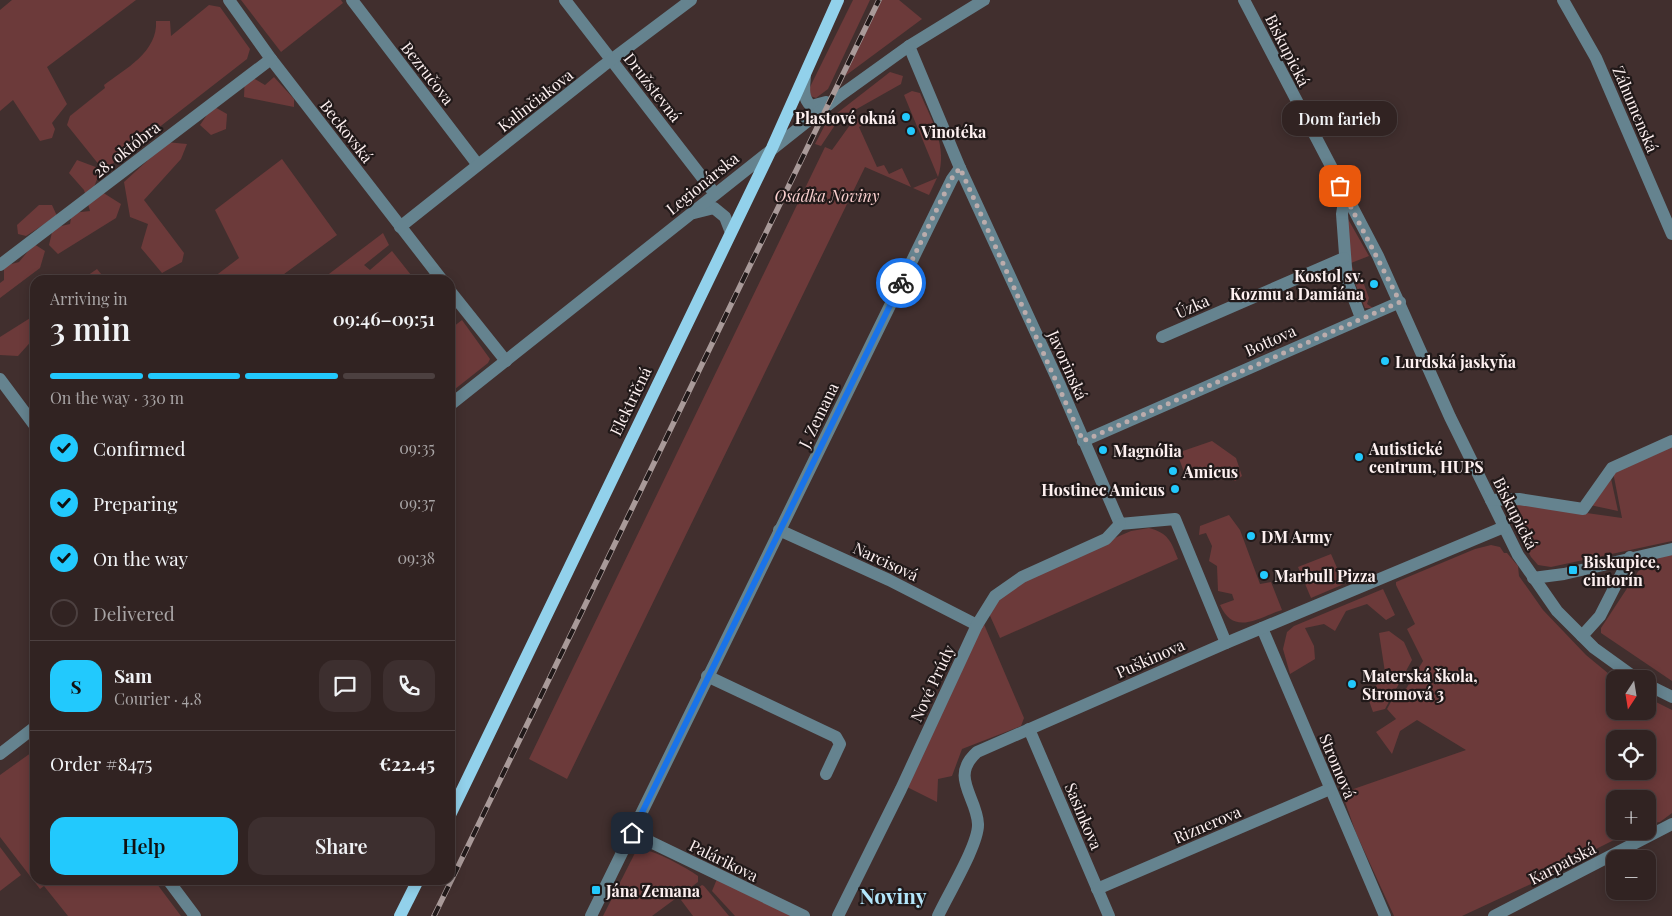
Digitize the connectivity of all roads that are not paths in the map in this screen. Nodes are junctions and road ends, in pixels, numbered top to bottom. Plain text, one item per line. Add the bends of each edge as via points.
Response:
1 (229, 0) edge
2 (352, 0) edge
3 (565, 0) edge
4 (691, 0) edge
5 (838, 0) edge
6 (984, 0) edge
7 (1244, 0) edge
8 (1563, 0) edge
9 (909, 46) junction
10 (271, 59) junction
11 (612, 60) junction
12 (805, 76) junction
13 (838, 97) junction
14 (772, 148) junction
15 (478, 165) junction
16 (960, 168) junction
17 (715, 194) junction
18 (1349, 203) junction
19 (689, 214) junction
20 (400, 227) junction
21 (730, 230) junction
22 (1672, 234) edge
23 (1344, 258) junction
24 (0, 265) edge
25 (438, 275) edge
26 (455, 297) edge
27 (1400, 302) junction
28 (1360, 318) junction
29 (1162, 337) dead end
30 (506, 361) junction
31 (0, 379) edge
32 (455, 401) edge
33 (30, 419) edge
34 (1083, 441) junction
35 (1672, 441) edge
36 (1491, 500) junction
37 (1120, 524) junction
38 (1504, 527) junction
39 (779, 530) junction
40 (1672, 549) edge
41 (1630, 557) junction
42 (1533, 578) junction
43 (978, 625) junction
44 (1262, 628) junction
45 (1582, 636) junction
46 (1226, 643) junction
47 (1624, 670) edge
48 (707, 676) junction
49 (1656, 689) edge
50 (1672, 697) edge
51 (1029, 729) junction
52 (30, 731) edge
53 (0, 754) edge
54 (826, 774) dead end
55 (1330, 789) junction
56 (455, 805) edge
57 (1672, 824) edge
58 (632, 833) junction
59 (172, 885) edge
60 (416, 885) edge
61 (1098, 889) junction
62 (195, 916) edge
63 (400, 916) edge
64 (591, 916) edge
65 (804, 916) edge
66 (838, 916) edge
67 (938, 916) edge
68 (1109, 916) edge
69 (1384, 916) edge
70 (1494, 916) edge

1 - 10 street, Beckovská
2 - 15 street, Bezručova
3 - 11 street, Družstevná
4 - 11 street, Kalinčiakova
5 - 12 main road, Električná
6 - 9 street, Legionárska
7 - 18 street, Biskupická
8 - 22 street, Záhumenská via 1596,58
9 - 13 street, Legionárska
9 - 16 street, Javorinská
10 - 20 street, Beckovská
10 - 24 street, 28. októbra
11 - 15 street, Kalinčiakova
11 - 17 street, Družstevná
12 - 13 street via 804,93 806,102 811,106
12 - 14 main road, Električná
13 - 14 street, Legionárska
14 - 17 street, Legionárska
14 - 21 main road, Električná
15 - 20 street, Kalinčiakova
16 - 34 street, Javorinská
16 - 39 street, J. Zemana via 952,178
17 - 19 street, Legionárska
18 - 23 street via 1342,214
18 - 27 street, Biskupická
19 - 21 street via 714,208 725,217
19 - 30 street, Legionárska
20 - 25 street, Beckovská
21 - 56 main road, Električná
23 - 28 street via 1347,280
23 - 29 street, Úzka
26 - 30 street
27 - 28 street
27 - 36 street, Biskupická via 1450,417
28 - 34 street, Bottova
30 - 32 street, Legionárska
31 - 33 street
34 - 37 street, Javorinská
35 - 36 street via 1612,468 1583,509 1519,499
36 - 38 street, Biskupická
37 - 43 street, Nové Prúdy via 1106,539 1008,585 995,596
37 - 46 street via 1175,519
38 - 42 street, Biskupická
38 - 44 street, Puškinova
39 - 43 street, Narcisová
39 - 48 street, J. Zemana
40 - 41 street
41 - 42 street via 1564,574
41 - 45 street via 1600,616
42 - 45 street, Biskupická
43 - 66 street, Nové Prúdy
44 - 46 street, Puškinova
44 - 55 street, Stromová
45 - 47 street, Biskupická
46 - 51 street, Puškinova
48 - 54 street via 836,738 840,744
48 - 58 street, J. Zemana
49 - 50 street
51 - 61 street, Sasinkova
51 - 67 street, Puškinova via 985,747 970,758 964,777 978,831
52 - 53 street
55 - 61 street, Riznerova
55 - 69 street, Stromová
57 - 70 street, Karpatská
58 - 64 street, J. Zemana
58 - 65 street, Palárikova
59 - 62 street
60 - 63 main road
61 - 68 street, Sasinkova

